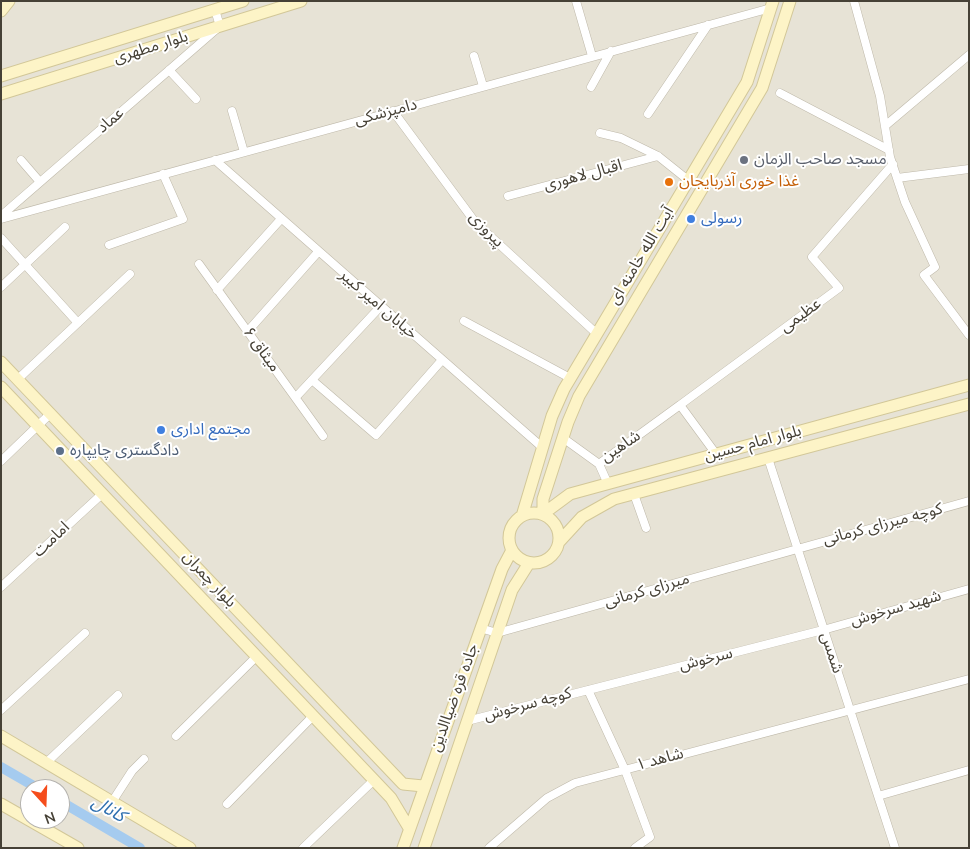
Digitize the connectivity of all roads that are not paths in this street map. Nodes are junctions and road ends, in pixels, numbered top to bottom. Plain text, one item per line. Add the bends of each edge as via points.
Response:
1 (9, 1) edge
2 (243, 1) edge
3 (300, 1) edge
4 (576, 1) edge
5 (854, 1) edge
6 (791, 2) edge
7 (772, 4) edge
8 (215, 10) junction
9 (1, 11) edge
10 (708, 25) junction
11 (220, 26) junction
12 (611, 52) junction
13 (969, 55) edge
14 (474, 56) dead end
15 (592, 56) junction
16 (169, 70) junction
17 (1, 76) edge
18 (483, 86) junction
19 (591, 88) dead end
20 (780, 93) dead end
21 (1, 94) edge
22 (196, 99) dead end
23 (232, 111) dead end
24 (393, 111) junction
25 (648, 114) dead end
26 (885, 126) junction
27 (600, 133) dead end
28 (889, 150) junction
29 (244, 152) junction
30 (658, 156) junction
31 (21, 160) dead end
32 (215, 160) junction
33 (893, 164) junction
34 (969, 168) edge
35 (163, 174) junction
36 (897, 178) junction
37 (688, 180) junction
38 (40, 182) junction
39 (508, 196) dead end
40 (1, 217) edge
41 (281, 219) junction
42 (65, 227) dead end
43 (1, 238) edge
44 (109, 245) dead end
45 (318, 252) junction
46 (199, 264) dead end
47 (25, 265) junction
48 (130, 274) dead end
49 (1, 287) edge
50 (217, 290) junction
51 (380, 307) junction
52 (464, 321) dead end
53 (78, 323) junction
54 (248, 331) junction
55 (596, 333) junction
56 (969, 335) edge
57 (442, 360) junction
58 (1, 362) edge
59 (570, 378) junction
60 (18, 379) junction
61 (312, 380) junction
62 (969, 385) edge
63 (1, 387) edge
64 (296, 397) junction
65 (969, 404) edge
66 (680, 405) junction
67 (51, 413) junction
68 (38, 426) junction
69 (322, 436) dead end
70 (563, 438) junction
71 (543, 448) junction
72 (716, 454) junction
73 (768, 458) junction
74 (1, 461) edge
75 (599, 464) junction
76 (608, 484) junction
77 (102, 494) junction
78 (634, 494) junction
79 (969, 501) edge
80 (544, 514) junction
81 (522, 516) junction
82 (646, 528) dead end
83 (559, 542) junction
84 (797, 548) junction
85 (512, 550) junction
86 (530, 563) junction
87 (1, 587) edge
88 (969, 589) edge
89 (480, 628) junction
90 (823, 630) junction
91 (85, 633) dead end
92 (497, 633) junction
93 (256, 657) junction
94 (969, 679) edge
95 (588, 690) junction
96 (118, 695) dead end
97 (1, 710) edge
98 (850, 711) junction
99 (313, 716) junction
100 (467, 721) junction
101 (1, 736) edge
102 (176, 736) dead end
103 (144, 759) dead end
104 (46, 763) junction
105 (625, 770) junction
106 (969, 770) edge
107 (374, 780) junction
108 (423, 786) junction
109 (878, 796) junction
110 (112, 802) junction
111 (1, 804) edge
112 (227, 804) dead end
113 (410, 828) junction
114 (61, 843) edge
115 (78, 848) edge
116 (190, 848) edge
117 (304, 848) edge
118 (403, 848) edge
119 (424, 848) edge
120 (489, 848) edge
121 (636, 848) edge
122 (895, 848) edge

1 - 9 street
2 - 8 street, بلوار مطهری
3 - 11 street, بلوار مطهری
4 - 15 street
5 - 26 street
6 - 70 street, آیت الله خامنه ای via 762,88 592,371
7 - 10 street, دامپزشکی
7 - 37 street, آیت الله خامنه ای via 747,82
8 - 11 street
8 - 17 street, بلوار مطهری
10 - 12 street, دامپزشکی
10 - 25 street
11 - 16 street, عماد
11 - 21 street, بلوار مطهری
12 - 15 street, دامپزشکی
12 - 19 street
13 - 26 street
14 - 18 street
15 - 18 street, دامپزشکی
16 - 22 street
16 - 38 street, عماد
18 - 24 street, دامپزشکی
20 - 28 street
23 - 29 street
24 - 29 street, دامپزشکی
24 - 55 street, پیروزی via 475,222
26 - 28 street
27 - 30 street via 621,138
28 - 33 street
29 - 32 street, دامپزشکی
30 - 37 street
30 - 39 street, اقبال لاهوری
31 - 38 street
32 - 35 street, دامپزشکی
32 - 41 street, خیابان امیر کبیر
33 - 36 street
33 - 66 street, عظیمی via 812,257 839,288
34 - 36 street
35 - 40 street, دامپزشکی
35 - 44 street via 183,219
36 - 56 street via 935,267 924,275
37 - 55 street, آیت الله خامنه ای
38 - 40 street, عماد
41 - 45 street, خیابان امیر کبیر
41 - 50 street
42 - 47 street
43 - 47 street
45 - 51 street, خیابان امیر کبیر
45 - 54 street
46 - 50 street, میثاق ۶
47 - 49 street
47 - 53 street
48 - 53 street
50 - 54 street, میثاق ۶
51 - 57 street, خیابان امیر کبیر
51 - 61 street
52 - 59 street
53 - 60 street
54 - 64 street, میثاق ۶
55 - 59 street, آیت الله خامنه ای
57 - 61 street via 376,435
57 - 71 street, خیابان امیر کبیر
58 - 60 street, بلوار چمران
59 - 71 street, آیت الله خامنه ای via 552,416
60 - 67 street, بلوار چمران
61 - 64 street
62 - 72 street, بلوار امام حسین
63 - 68 street, بلوار چمران
64 - 69 street, میثاق ۶
65 - 73 street, بلوار امام حسین
66 - 72 street
66 - 75 street, شاهین
67 - 68 street
67 - 108 street, بلوار چمران via 403,784
68 - 74 street
68 - 77 street, بلوار چمران
70 - 75 street, شاهین
70 - 80 street, آیت الله خامنه ای via 543,499
71 - 81 street, آیت الله خامنه ای
72 - 76 street, بلوار امام حسین
73 - 78 street, بلوار امام حسین
73 - 84 street, شمس
75 - 76 street
76 - 80 street, بلوار امام حسین via 570,494
77 - 87 street, امامت
77 - 93 street, بلوار چمران
78 - 82 street
78 - 83 street, بلوار امام حسین via 614,499 582,517
79 - 84 street, کوچه میرزای کرمانی
80 - 81 street
80 - 83 street via 556,526
81 - 85 street via 511,527 509,542
83 - 86 street via 556,550 545,560
84 - 90 street, شمس
84 - 92 street, میرزای کرمانی
85 - 86 street
85 - 89 street, جاده قره ضیاالدین
86 - 92 street, جاده قره ضیاالدین via 512,590
88 - 90 street, شهید سرخوش
89 - 92 street
89 - 108 street, جاده قره ضیاالدین
90 - 95 street, سرخوش
90 - 98 street, شمس
91 - 97 street
92 - 100 street, جاده قره ضیاالدین
93 - 99 street, بلوار چمران
93 - 102 street
94 - 98 street, شاهد ۱
95 - 100 street, کوچه سرخوش
95 - 105 street
96 - 104 street
98 - 105 street, شاهد ۱
98 - 109 street, شمس
99 - 107 street, بلوار چمران
99 - 112 street
100 - 119 street, جاده قره ضیاالدین
101 - 104 street
103 - 110 street
104 - 110 street
105 - 120 street, شاهد ۱ via 575,783 547,798
105 - 121 street via 650,836
106 - 109 street
107 - 113 street, بلوار چمران via 391,798
107 - 117 street
108 - 113 street, جاده قره ضیاالدین
109 - 122 street, شمس
110 - 116 street
111 - 114 street
113 - 118 street, جاده قره ضیاالدین
114 - 115 street

